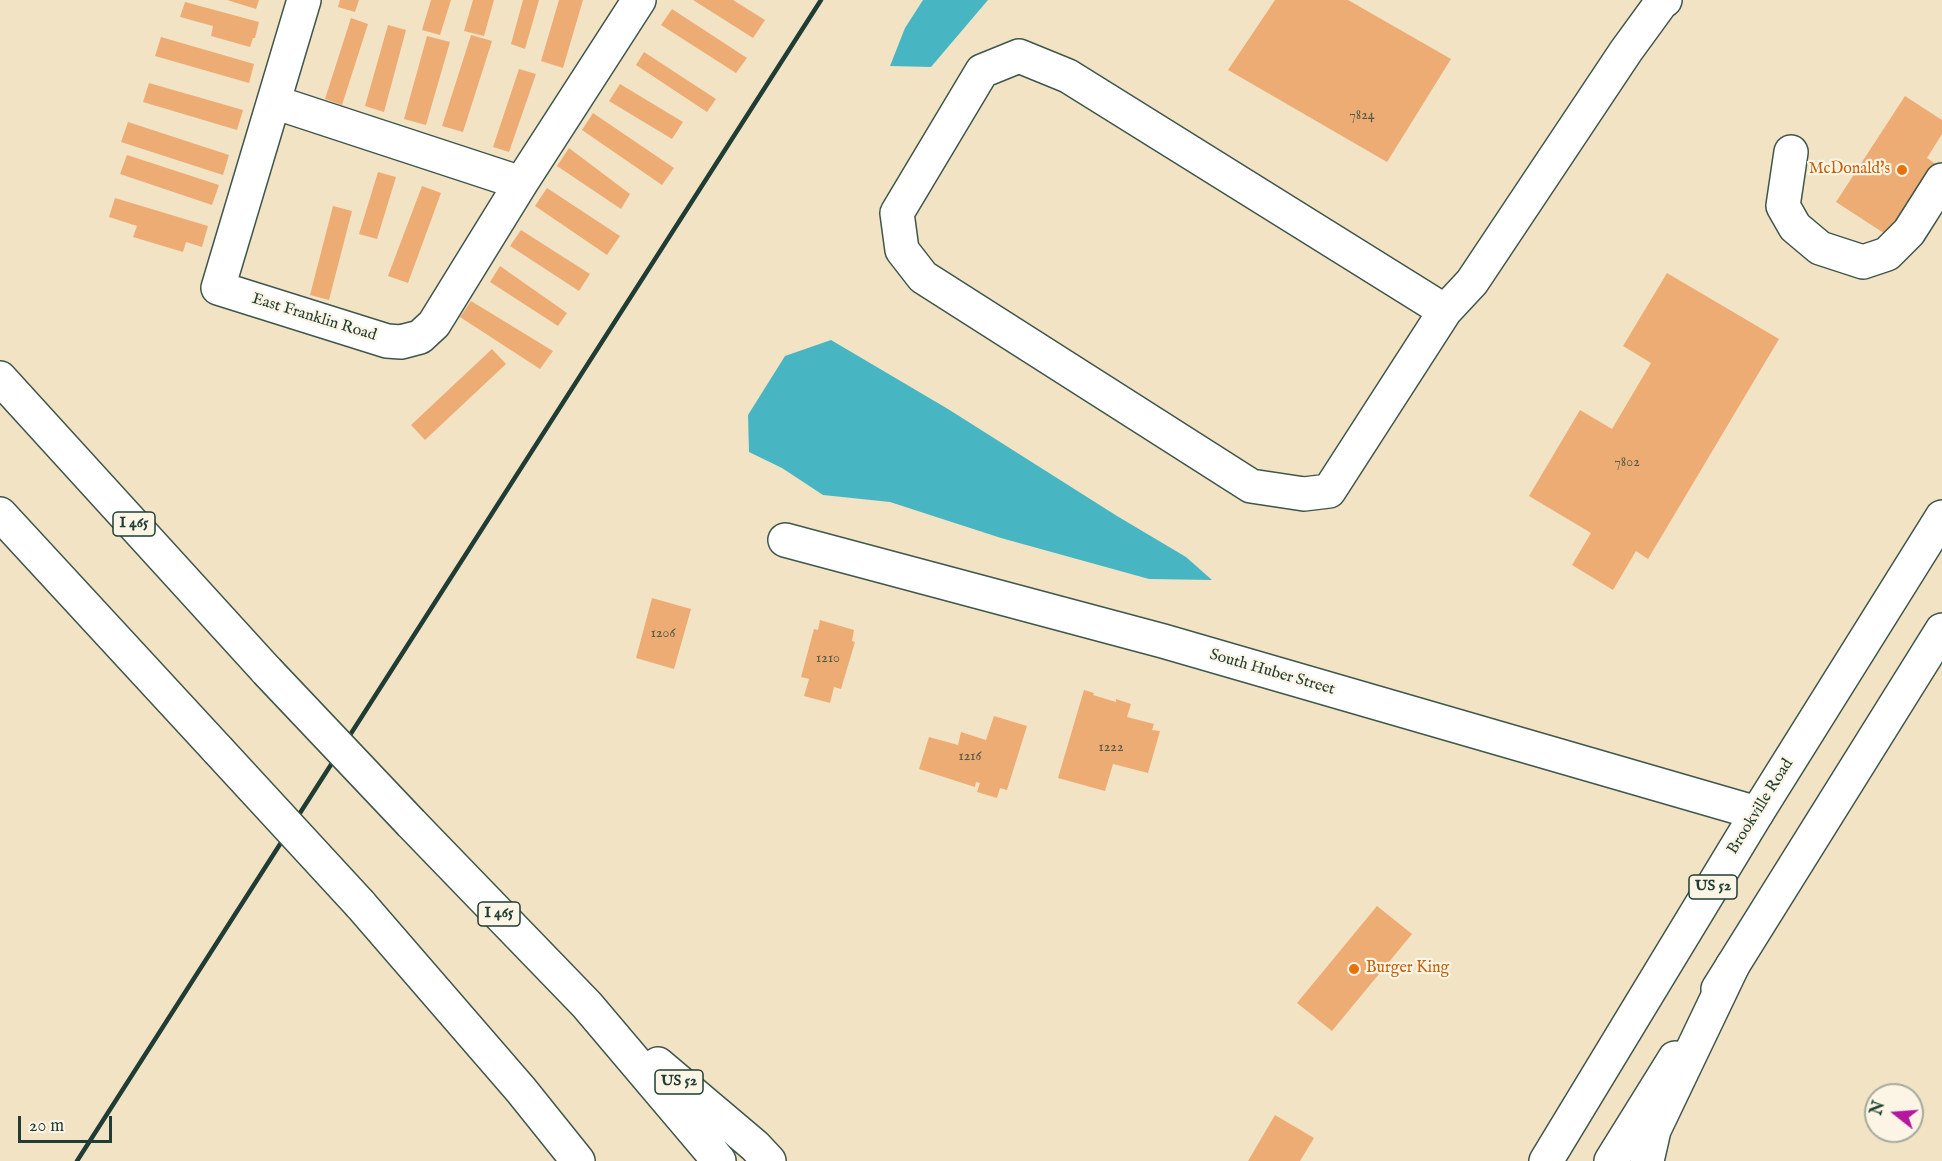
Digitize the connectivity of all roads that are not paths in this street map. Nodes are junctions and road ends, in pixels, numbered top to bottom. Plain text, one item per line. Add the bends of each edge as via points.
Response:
1 (304, 0) edge
2 (639, 0) edge
3 (1665, 0) edge
4 (274, 102) junction
5 (1791, 152) dead end
6 (1942, 180) edge
7 (521, 183) junction
8 (1446, 311) junction
9 (0, 378) edge
10 (0, 514) edge
11 (1942, 517) edge
12 (785, 540) dead end
13 (1942, 630) edge
14 (1757, 813) junction
15 (1733, 965) junction
16 (587, 1005) junction
17 (521, 1090) junction
18 (578, 1161) edge
19 (588, 1161) edge
20 (719, 1161) edge
21 (769, 1161) edge
22 (1546, 1161) edge
23 (1611, 1161) edge
24 (1647, 1161) edge

1 - 4 main road, East Franklin Road
2 - 7 main road, East Franklin Road
3 - 8 main road via 1626,51 1472,282
4 - 7 main road
4 - 7 main road, East Franklin Road via 218,288 387,341 420,337 434,324
5 - 6 main road via 1783,206 1795,227 1820,248 1863,262 1887,254 1909,231
8 - 8 main road via 1329,491 1304,494 1251,486 923,277 902,250 897,213 982,71 1019,56 1068,76
9 - 16 main road, I 465, bridge via 267,671
10 - 17 main road, bridge via 360,904
11 - 14 main road, Brookville Road / US 52
12 - 14 main road, South Huber Street via 1162,641
13 - 15 main road
14 - 22 main road, Brookville Road / US 52
15 - 23 main road
15 - 24 main road via 1654,1130
16 - 20 main road, I 465
16 - 21 main road, US 52
17 - 18 main road
17 - 19 main road

